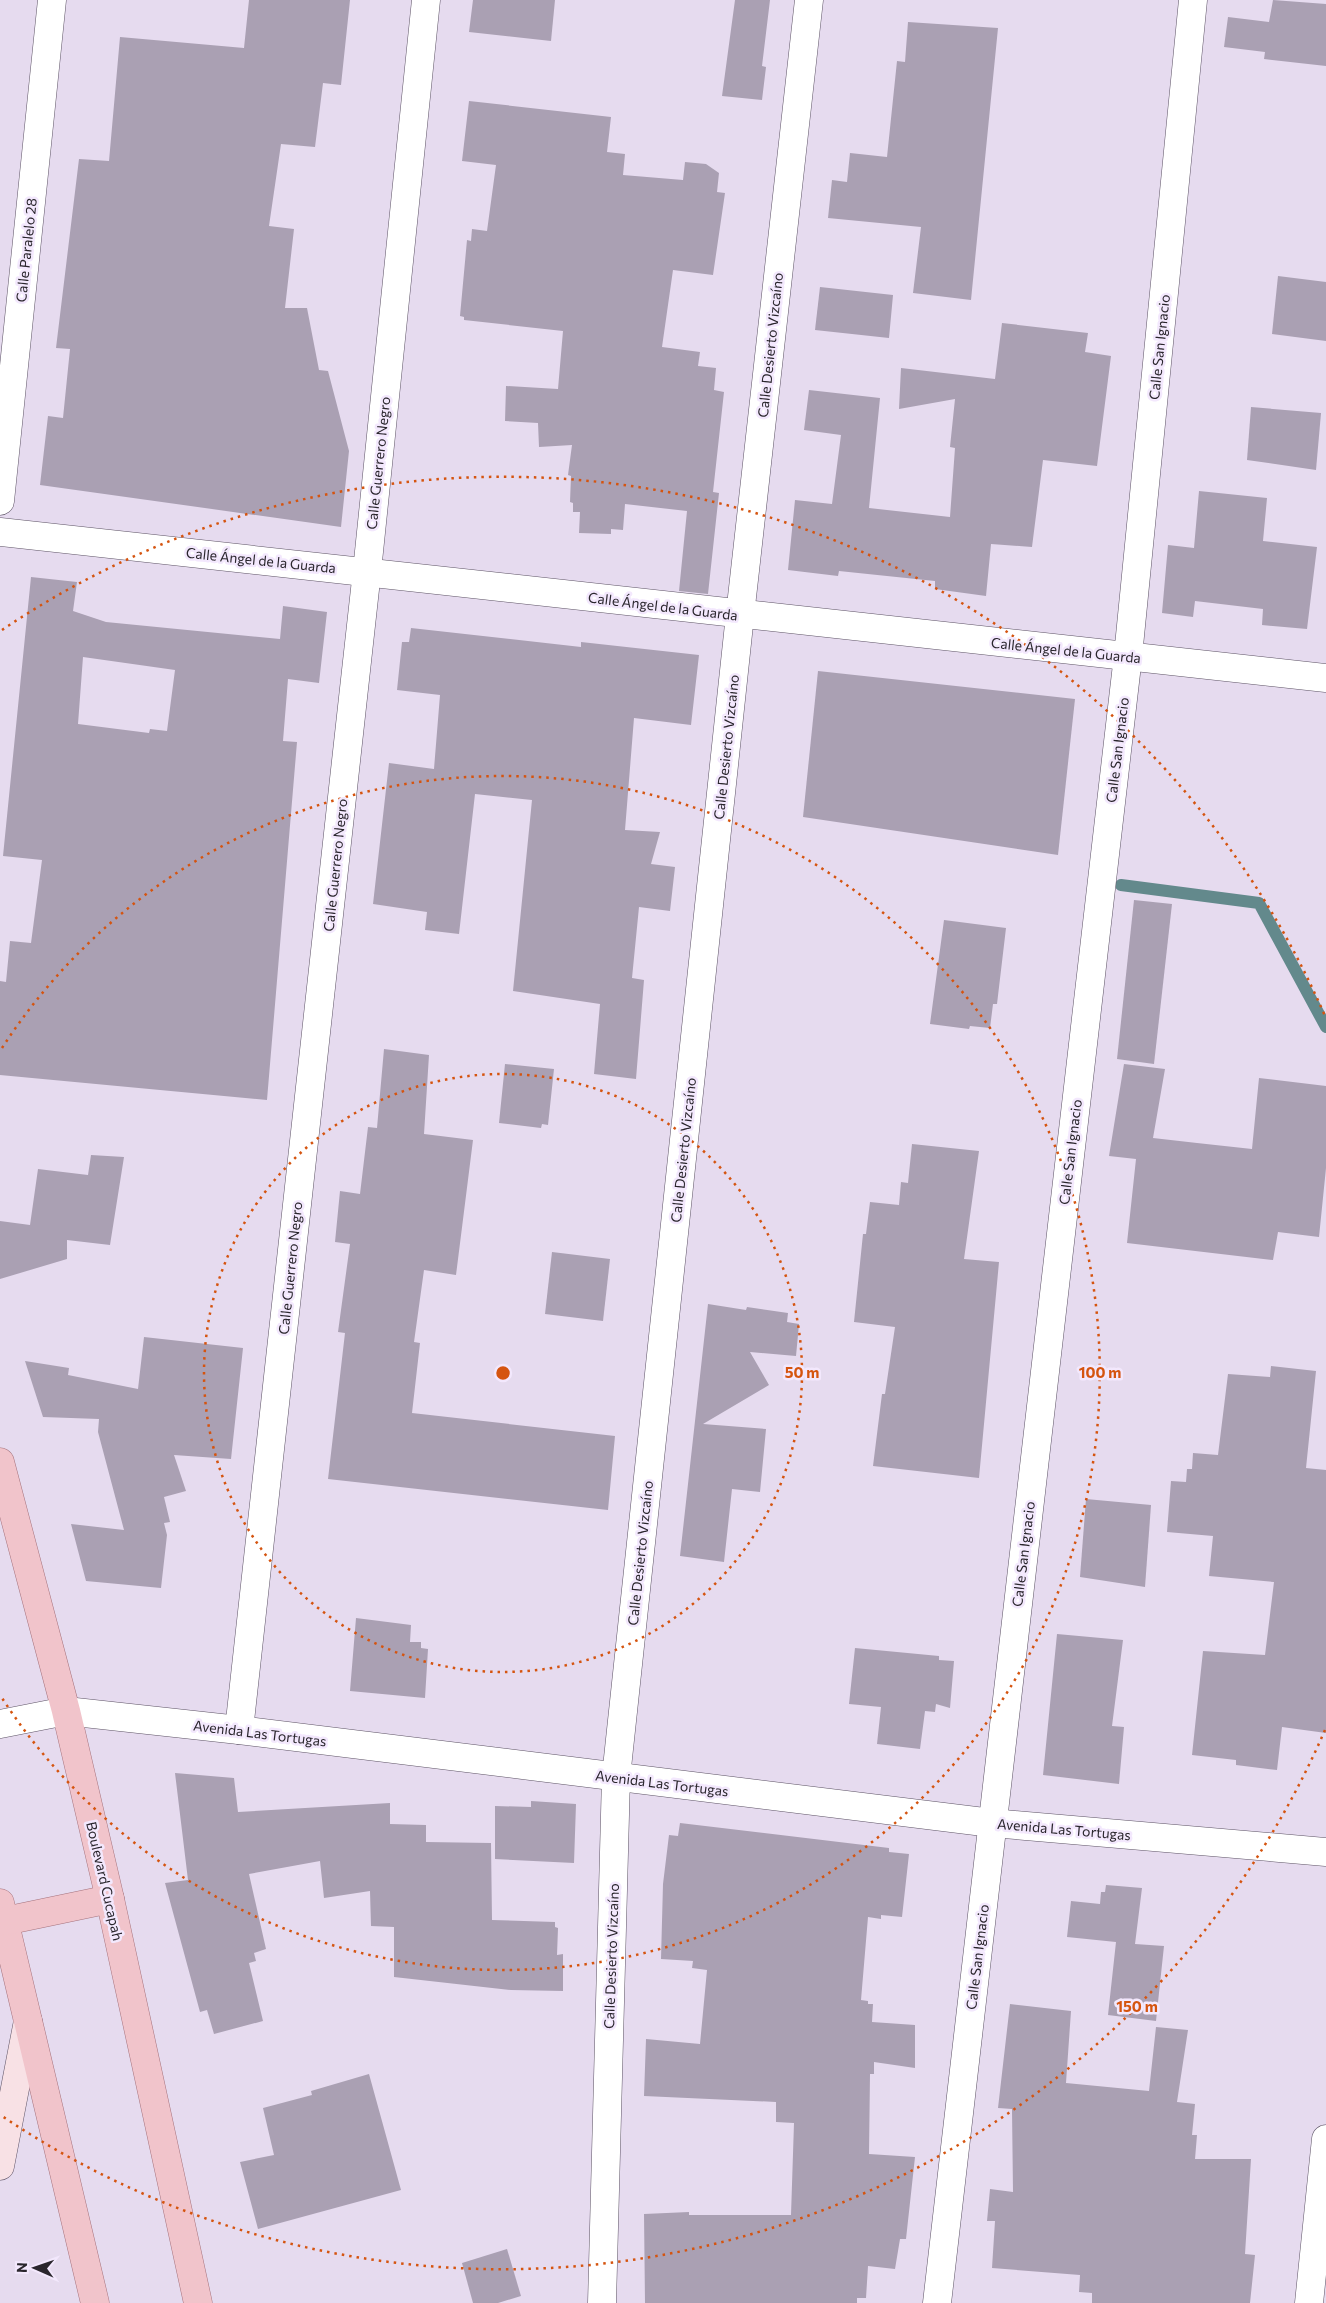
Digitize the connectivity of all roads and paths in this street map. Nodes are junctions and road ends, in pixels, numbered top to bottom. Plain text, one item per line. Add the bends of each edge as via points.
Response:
1 (52, 0) edge
2 (426, 0) edge
3 (809, 0) edge
4 (1194, 0) edge
5 (0, 501) edge
6 (0, 532) edge
7 (367, 571) junction
8 (740, 614) junction
9 (1128, 656) junction
10 (1326, 678) edge
11 (0, 1462) edge
12 (66, 1711) junction
13 (0, 1724) edge
14 (239, 1730) junction
15 (616, 1777) junction
16 (992, 1823) junction
17 (1326, 1852) edge
18 (110, 1899) junction
19 (2, 1912) edge
20 (28, 2021) junction
21 (1326, 2139) edge
22 (0, 2166) edge
23 (95, 2303) edge
24 (198, 2303) edge
25 (602, 2303) edge
26 (937, 2303) edge
27 (1309, 2303) edge

1 - 5 street, Calle Paralelo 28
2 - 7 street, Calle Guerrero Negro
3 - 8 street, Calle Desierto Vizcaíno
4 - 9 street, Calle San Ignacio
6 - 7 street, Calle Ángel de la Guarda
7 - 8 street, Calle Ángel de la Guarda
7 - 14 street, Calle Guerrero Negro
8 - 9 street, Calle Ángel de la Guarda
8 - 15 street, Calle Desierto Vizcaíno
9 - 10 street, Calle Ángel de la Guarda
9 - 16 street, Calle San Ignacio
11 - 12 main road, Boulevard Cucapah
12 - 13 street, Avenida Las Tortugas
12 - 14 street, Avenida Las Tortugas
12 - 18 main road, Boulevard Cucapah
14 - 15 street, Avenida Las Tortugas
15 - 16 street, Avenida Las Tortugas
15 - 25 street, Calle Desierto Vizcaíno
16 - 17 street, Avenida Las Tortugas
16 - 26 street, Calle San Ignacio
18 - 19 main road
18 - 24 main road, Boulevard Cucapah
19 - 20 main road
20 - 22 street
20 - 23 main road
21 - 27 street

